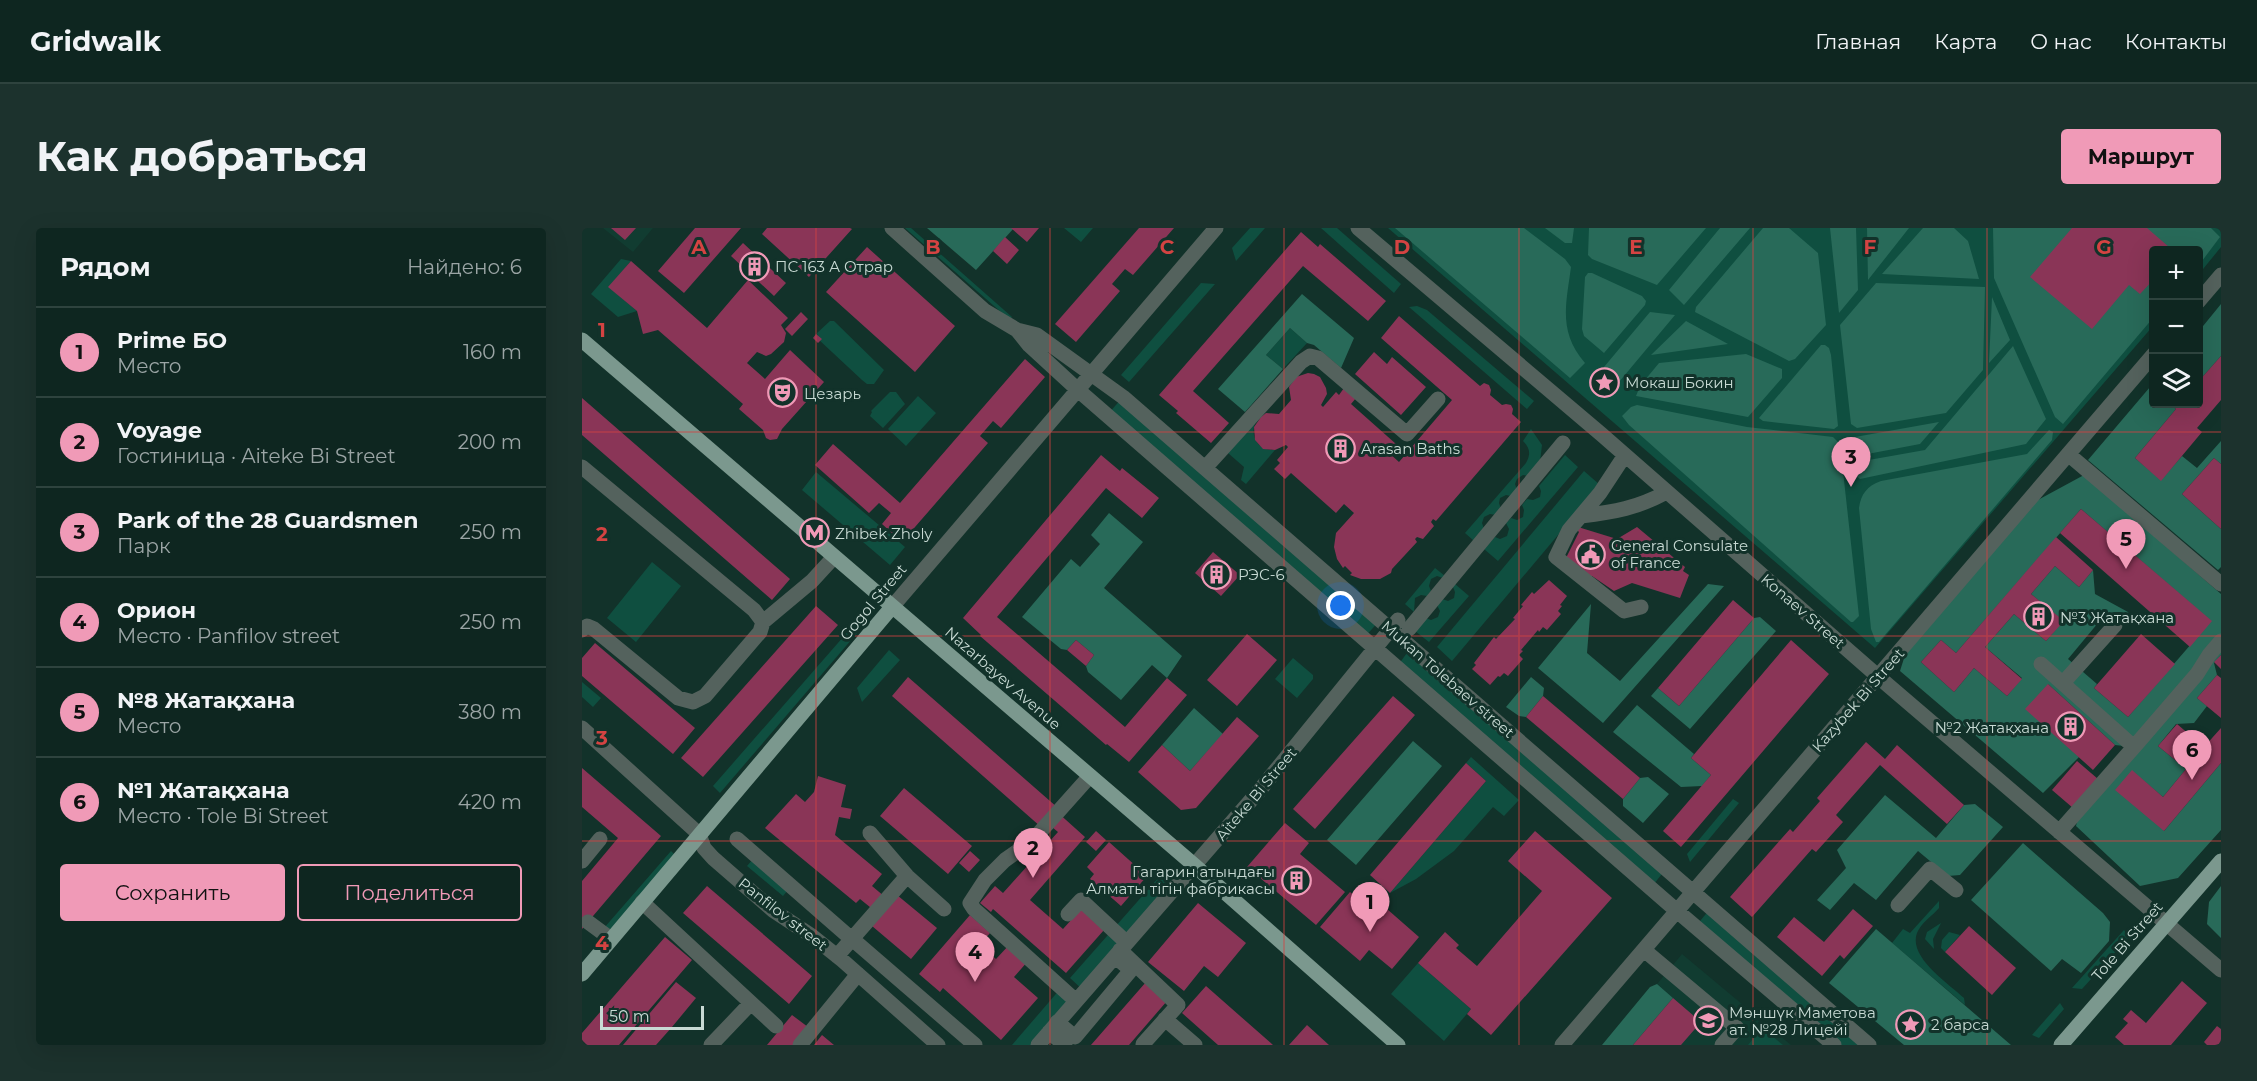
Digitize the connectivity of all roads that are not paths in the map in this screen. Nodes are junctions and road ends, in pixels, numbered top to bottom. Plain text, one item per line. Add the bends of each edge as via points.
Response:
1 (892, 228) edge
2 (1216, 228) edge
3 (1358, 228) edge
4 (2221, 275) edge
5 (2201, 300) edge
6 (1017, 330) junction
7 (584, 342) edge
8 (2149, 360) edge
9 (1092, 374) junction
10 (1078, 390) junction
11 (1438, 399) dead end
12 (1563, 443) dead end
13 (2068, 454) junction
14 (1625, 455) junction
15 (582, 467) edge
16 (1205, 468) junction
17 (1667, 492) junction
18 (1581, 516) junction
19 (834, 557) junction
20 (2221, 584) edge
21 (892, 607) junction
22 (1641, 607) dead end
23 (763, 622) junction
24 (2115, 625) dead end
25 (1399, 626) junction
26 (582, 630) edge
27 (2221, 641) edge
28 (1376, 650) junction
29 (2042, 663) dead end
30 (1878, 676) junction
31 (2063, 683) junction
32 (582, 729) edge
33 (2134, 747) junction
34 (1090, 776) junction
35 (693, 829) junction
36 (2060, 832) junction
37 (870, 833) dead end
38 (600, 839) dead end
39 (737, 840) dead end
40 (582, 861) edge
41 (2221, 861) edge
42 (1194, 865) junction
43 (907, 876) junction
44 (1956, 890) dead end
45 (1692, 893) junction
46 (642, 902) junction
47 (1898, 905) dead end
48 (944, 909) dead end
49 (1677, 911) junction
50 (1068, 914) dead end
51 (588, 922) dead end
52 (2167, 923) junction
53 (611, 939) junction
54 (1120, 949) junction
55 (1644, 950) junction
56 (837, 956) junction
57 (2221, 970) edge
58 (582, 974) edge
59 (858, 974) junction
60 (1075, 1000) junction
61 (752, 1003) junction
62 (1165, 1020) junction
63 (776, 1026) dead end
64 (1053, 1027) junction
65 (1143, 1044) edge
66 (711, 1045) edge
67 (800, 1045) edge
68 (938, 1045) edge
69 (975, 1045) edge
70 (1038, 1045) edge
71 (1065, 1045) edge
72 (1195, 1045) edge
73 (1398, 1045) edge
74 (1562, 1045) edge
75 (1722, 1045) edge
76 (1834, 1045) edge
77 (1869, 1045) edge
78 (2061, 1045) edge

1 - 6 street, Mukan Tolebaev street via 985,311
2 - 9 street, Gogol Street
3 - 14 street, Konaev Street
4 - 5 street
6 - 9 street, Mukan Tolebaev street via 1037,335
6 - 10 street, Mukan Tolebaev street
7 - 19 main road, Nazarbayev Avenue
8 - 13 street, Kazybek Bi Street
9 - 10 street, Gogol Street
9 - 16 street, Mukan Tolebaev street
10 - 21 street, Gogol Street
10 - 28 street, Mukan Tolebaev street
11 - 16 street via 1407,434 1318,358 1310,356
12 - 25 street, Aiteke Bi Street
13 - 20 street
13 - 30 street, Kazybek Bi Street
14 - 17 street, Konaev Street
14 - 18 street
15 - 23 street via 754,610
16 - 25 street, Mukan Tolebaev street
17 - 18 street via 1621,511
17 - 30 street, Konaev Street
18 - 22 street via 1556,557 1624,611
19 - 21 main road, Nazarbayev Avenue
19 - 23 street
21 - 34 main road, Nazarbayev Avenue
21 - 35 main road, Gogol Street
23 - 26 street via 760,632 705,696 693,702 678,698 594,629 586,626
24 - 31 street
25 - 28 street, Aiteke Bi Street
25 - 45 street, Mukan Tolebaev street
27 - 33 street
28 - 42 street, Aiteke Bi Street
28 - 49 street, Mukan Tolebaev street
29 - 31 street
30 - 36 street, Konaev Street
30 - 45 street, Kazybek Bi Street
31 - 33 street
32 - 35 street, Panfilov street
33 - 36 street
34 - 42 main road, Nazarbayev Avenue
34 - 60 street via 1032,841 985,880 970,903
35 - 46 main road, Gogol Street
35 - 56 street, Panfilov street via 713,858 774,911
36 - 52 street, Konaev Street
37 - 43 street
38 - 40 street
39 - 69 street, Panfilov street
41 - 52 main road, Tole Bi Street
42 - 54 street, Aiteke Bi Street
42 - 73 main road, Nazarbayev Avenue
43 - 48 street
43 - 56 street
44 - 47 street via 1930,869
45 - 49 street, Kazybek Bi Street
45 - 77 street, Mukan Tolebaev street
46 - 53 main road, Gogol Street
46 - 61 street
49 - 55 street, Kazybek Bi Street
49 - 76 street, Mukan Tolebaev street
50 - 54 street via 1081,900
51 - 53 street
52 - 57 street, Konaev Street
52 - 78 main road, Tole Bi Street
53 - 58 main road, Gogol Street
54 - 60 street, Aiteke Bi Street
54 - 62 street via 1178,1005
54 - 64 street via 1131,970 1075,1037
55 - 74 street, Kazybek Bi Street
55 - 75 street via 1737,1028
56 - 59 street, Panfilov street
59 - 67 street
59 - 68 street, Panfilov street
60 - 64 street, Aiteke Bi Street
61 - 63 street
61 - 66 street
62 - 65 street
62 - 72 street
64 - 70 street, Aiteke Bi Street
64 - 71 street

